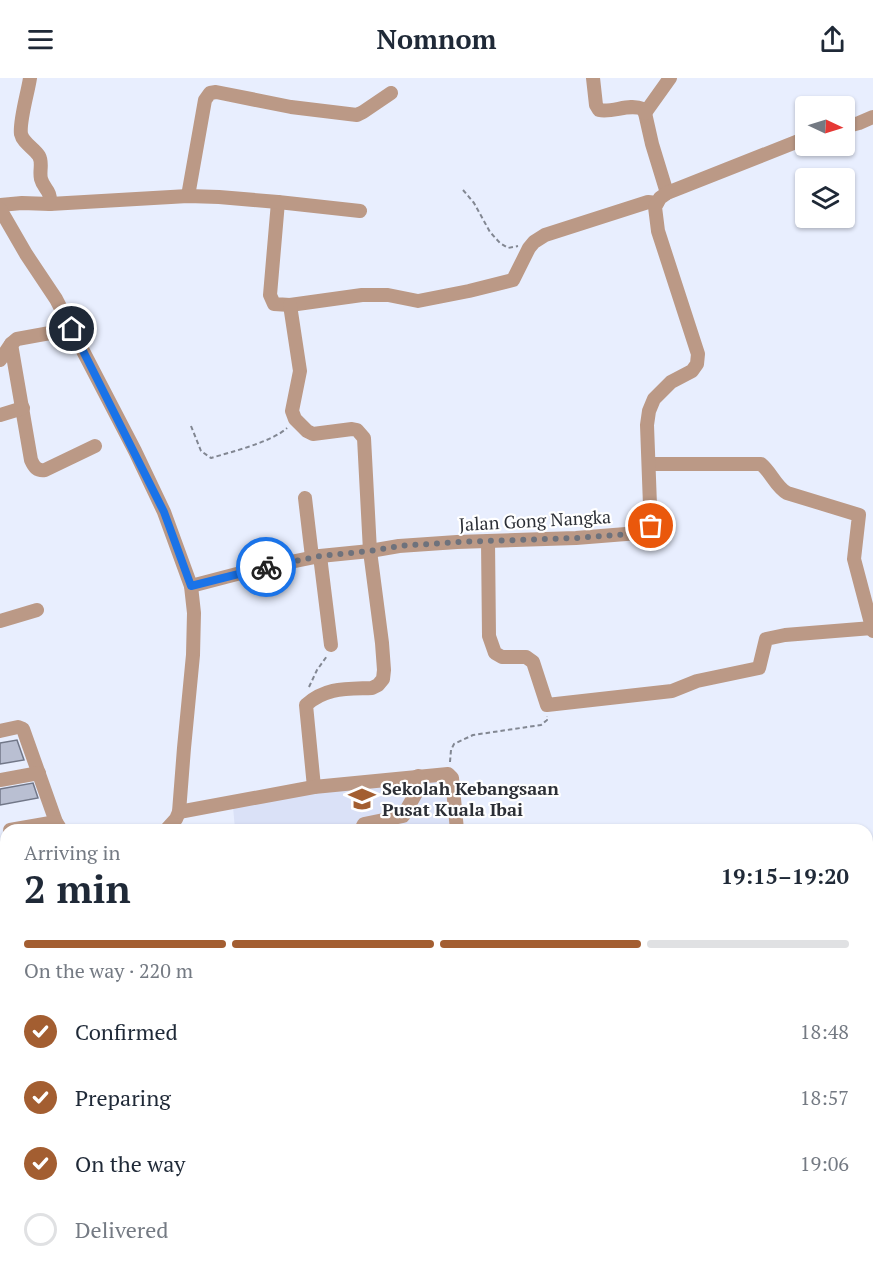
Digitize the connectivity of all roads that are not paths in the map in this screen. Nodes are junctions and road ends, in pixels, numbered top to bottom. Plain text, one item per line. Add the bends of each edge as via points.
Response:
1 (30, 78) edge
2 (593, 78) edge
3 (670, 78) edge
4 (391, 93) dead end
5 (645, 113) junction
6 (873, 117) edge
7 (855, 124) edge
8 (795, 142) edge
9 (667, 193) junction
10 (188, 196) junction
11 (278, 202) junction
12 (657, 203) junction
13 (50, 204) junction
14 (0, 207) edge
15 (360, 210) dead end
16 (290, 305) junction
17 (72, 329) junction
18 (11, 344) junction
19 (0, 360) edge
20 (23, 408) junction
21 (0, 415) edge
22 (95, 447) dead end
23 (649, 464) junction
24 (305, 498) dead end
25 (858, 515) junction
26 (873, 515) edge
27 (488, 541) junction
28 (370, 551) junction
29 (316, 557) junction
30 (191, 586) junction
31 (36, 610) dead end
32 (0, 621) edge
33 (873, 629) edge
34 (331, 645) road end
35 (0, 730) edge
36 (39, 772) junction
37 (418, 776) junction
38 (0, 780) edge
39 (314, 787) junction
40 (179, 812) junction
41 (57, 824) edge
42 (171, 824) edge
43 (364, 824) edge
44 (456, 824) edge

1 - 13 street via 21,135 40,159 41,178
2 - 5 street via 599,110 636,106
3 - 5 street
4 - 10 street via 360,115 210,93 205,100
5 - 9 street
6 - 7 street
8 - 9 street
9 - 12 street
10 - 11 street
10 - 13 street
11 - 15 street
11 - 16 street via 270,295 274,304
12 - 16 street via 648,202 545,235 529,248 513,280 418,301 362,295
12 - 23 street, Jalan Gong Nangka via 657,231 698,354 692,371 671,382 654,399 647,425
13 - 14 street via 29,202
14 - 17 street
16 - 28 street via 300,371 292,411 295,419 313,434 352,429 364,438
17 - 18 street via 17,339
17 - 30 street via 164,512
18 - 19 street
18 - 20 street
20 - 21 street
20 - 22 street via 31,460 38,469 45,470
23 - 25 street via 761,464 788,493
23 - 27 street, Jalan Gong Nangka via 651,532
24 - 29 street
25 - 26 street
25 - 33 street via 854,559
27 - 28 street, Jalan Gong Nangka
27 - 33 street via 489,636 495,653 502,657 526,657 534,662 547,705 672,691 697,681 759,668 766,639 785,634
28 - 29 street, Jalan Gong Nangka
28 - 39 street via 383,679 372,688 330,691 306,705
29 - 30 street, Jalan Gong Nangka
29 - 34 street
30 - 40 street via 193,656
31 - 32 street
35 - 36 street via 23,729
36 - 38 street
36 - 41 street
37 - 39 street
37 - 43 street via 416,793 403,816
37 - 44 street via 448,774 452,778
39 - 40 street
40 - 42 street

